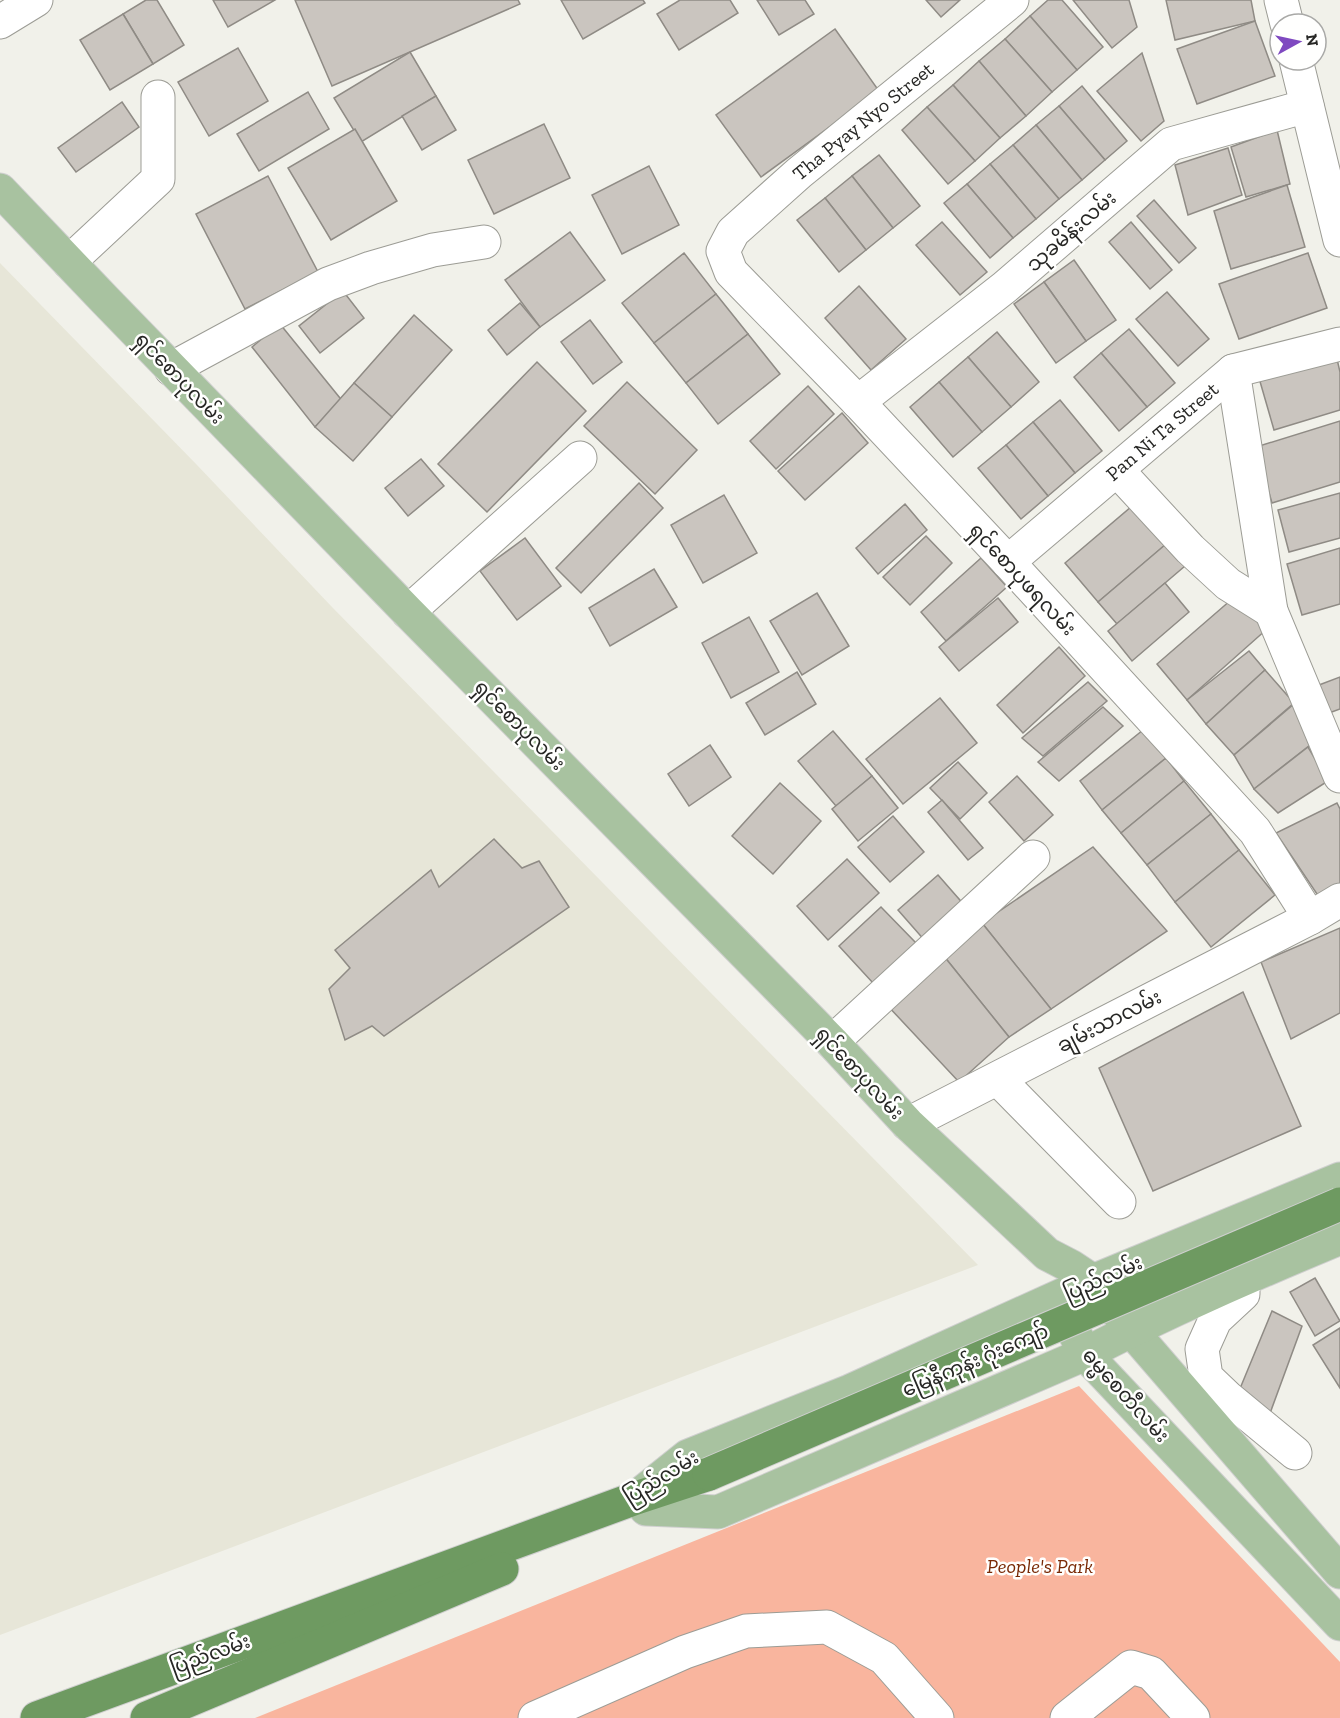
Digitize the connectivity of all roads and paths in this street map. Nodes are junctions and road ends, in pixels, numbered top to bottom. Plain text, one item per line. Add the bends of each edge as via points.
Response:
1 (36, 0) edge
2 (1012, 0) edge
3 (0, 22) edge
4 (1299, 72) edge
5 (158, 97) dead end
6 (1307, 106) junction
7 (0, 190) edge
8 (1340, 240) edge
9 (484, 242) dead end
10 (723, 251) joint
11 (69, 262) junction
12 (1340, 344) edge
13 (171, 369) junction
14 (1233, 371) junction
15 (858, 402) junction
16 (580, 458) dead end
17 (1117, 470) junction
18 (1008, 562) junction
19 (1271, 611) junction
20 (408, 612) junction
21 (1340, 776) edge
22 (1033, 857) dead end
23 (1340, 900) edge
24 (1311, 918) junction
25 (832, 1042) junction
26 (998, 1079) junction
27 (908, 1124) junction
28 (1340, 1179) edge
29 (1119, 1202) dead end
30 (1340, 1204) edge
31 (1340, 1238) edge
32 (1047, 1254) junction
33 (1239, 1280) junction
34 (1093, 1281) junction
35 (1057, 1298) junction
36 (1131, 1330) junction
37 (1084, 1354) junction
38 (1295, 1453) dead end
39 (641, 1503) junction
40 (1334, 1556) edge
41 (1340, 1624) edge
42 (37, 1718) edge
43 (147, 1718) edge
44 (535, 1718) edge
45 (937, 1718) edge
46 (1067, 1718) edge
47 (1193, 1718) edge

1 - 3 street
2 - 10 street, Tha Pyay Nyo Street via 799,173 733,232
4 - 6 street
5 - 11 street via 158,179
6 - 8 street
6 - 15 street, သုခမိန်းလမ်း via 1172,144 1005,287
7 - 11 main road, ရှင်စောပုလမ်း
9 - 13 street via 433,250 328,284
10 - 15 street, ရှင်စောပုဖရလမ်း via 731,272
11 - 13 main road, ရှင်စောပုလမ်း
12 - 14 street, Pan Ni Ta Street
13 - 20 main road, ရှင်စောပုလမ်း
14 - 17 street, Pan Ni Ta Street
14 - 19 street
15 - 18 street, ရှင်စောပုဖရလမ်း
16 - 20 street
17 - 18 street, Pan Ni Ta Street
17 - 19 street via 1228,584
18 - 24 street, ရှင်စောပုဖရလမ်း via 1255,831
19 - 21 street
20 - 25 main road, ရှင်စောပုလမ်း
22 - 25 street
23 - 24 street, ချမ်းသာလမ်း
24 - 26 street, ချမ်းသာလမ်း
25 - 27 main road, ရှင်စောပုလမ်း
26 - 27 street, ချမ်းသာလမ်း
26 - 29 street
27 - 32 main road, ရှင်စောပုလမ်း
28 - 34 main road, ပြည်လမ်း
30 - 39 highway, မြေနီကုန်း ဂုံးကျော်, bridge
31 - 33 main road, ပြည်လမ်း
32 - 34 main road
32 - 35 main road, ဓမ္မစေတီလမ်း
33 - 36 main road, ပြည်လမ်း
33 - 38 street via 1243,1294 1215,1320 1202,1349 1206,1377
34 - 35 main road, ပြည်လမ်း
34 - 36 main road
35 - 37 main road, ဓမ္မစေတီလမ်း
35 - 39 main road, ပြည်လမ်း via 850,1391 688,1456
36 - 37 main road, ပြည်လမ်း
36 - 40 main road
37 - 39 main road, ပြည်လမ်း via 718,1512
37 - 41 main road, ဓမ္မစေတီလမ်း
39 - 42 highway, ပြည်လမ်း
39 - 43 highway, ပြည်လမ်း
44 - 45 street via 685,1652 746,1631 827,1627 884,1658
46 - 47 street via 1131,1667 1151,1673

